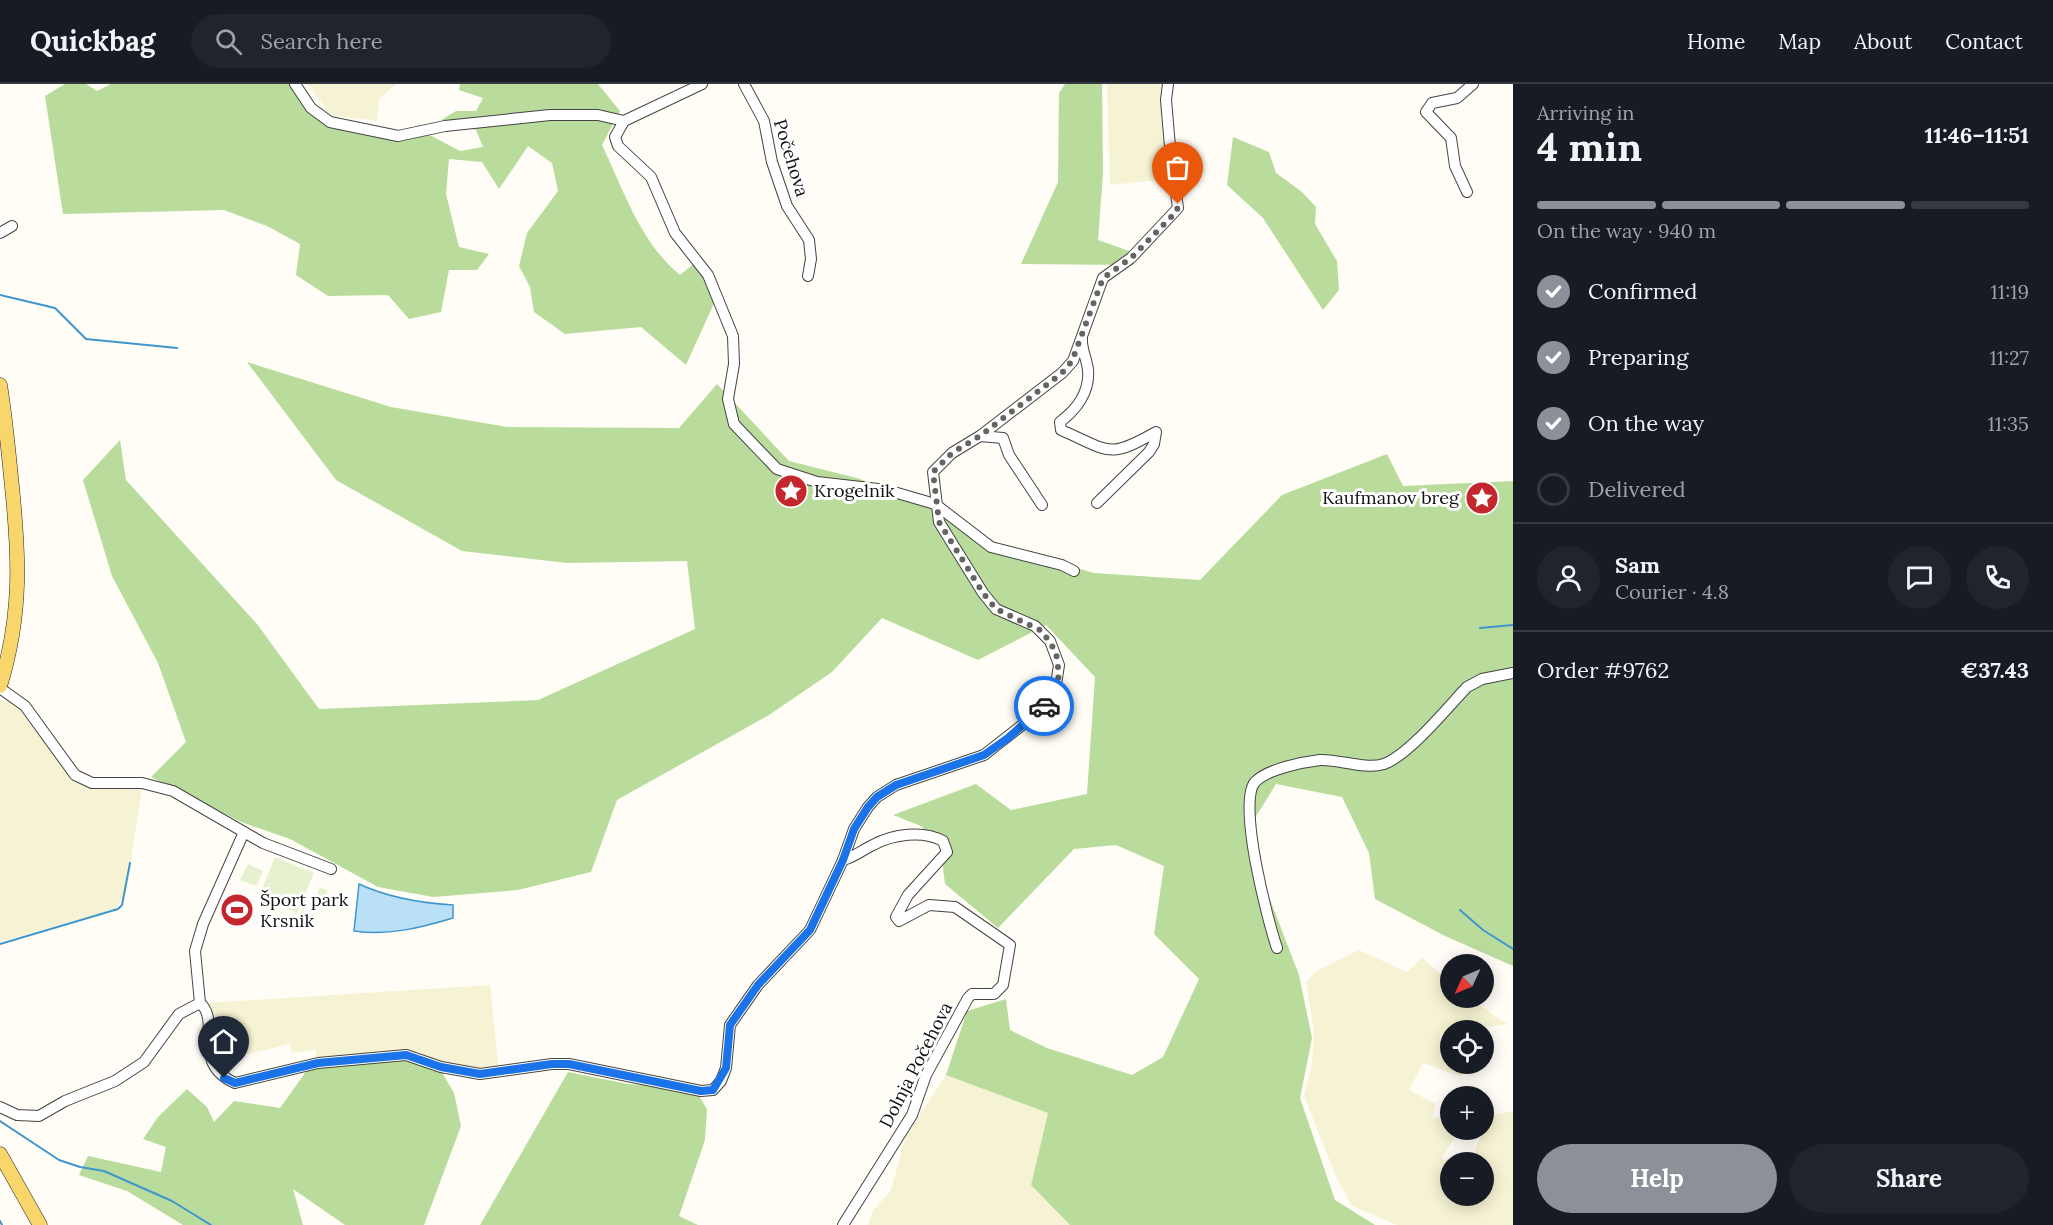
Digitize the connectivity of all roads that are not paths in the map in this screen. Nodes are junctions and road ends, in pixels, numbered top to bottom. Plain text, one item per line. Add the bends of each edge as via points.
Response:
1 (295, 84) edge
2 (702, 84) edge
3 (744, 84) edge
4 (1167, 84) edge
5 (1473, 84) edge
6 (624, 121) junction
7 (1467, 192) dead end
8 (12, 226) dead end
9 (0, 233) edge
10 (808, 276) dead end
11 (1083, 329) junction
12 (0, 385) edge
13 (980, 436) junction
14 (1097, 503) dead end
15 (935, 504) junction
16 (1042, 505) dead end
17 (1074, 572) dead end
18 (1513, 673) edge
19 (0, 687) edge
20 (244, 832) junction
21 (843, 860) junction
22 (331, 869) dead end
23 (1278, 948) dead end
24 (200, 1003) junction
25 (0, 1107) edge
26 (0, 1154) edge
27 (40, 1225) edge
28 (843, 1225) edge

1 - 6 street via 310,108 330,122 398,136 446,126 550,115 598,115
2 - 6 street
3 - 10 street, Počehova via 764,121 772,162 788,206 809,240
4 - 11 street via 1178,208 1131,258 1103,278
5 - 7 street via 1457,98 1432,104 1426,112 1451,138 1455,166
6 - 15 street via 615,137 618,146 651,177 675,232 708,275 733,336 734,364 728,399 734,424 777,469 816,482 887,490
8 - 9 street
11 - 13 street via 1072,361 1062,373
11 - 14 street via 1088,372 1082,399 1060,422 1061,430 1109,451 1124,450 1156,432 1149,452
12 - 19 main road via 19,577 15,627
13 - 15 street via 935,467
13 - 16 street via 1003,438 1009,455
15 - 17 street via 991,547 1062,565
15 - 21 street via 939,522 996,609 1035,626 1050,641 1059,665 1055,691 1035,715 984,755 896,785 877,797 854,829
18 - 23 street via 1482,679 1467,687 1398,758 1381,765 1320,760 1279,768 1255,782 1250,795 1257,872
19 - 20 street via 25,706 75,775 92,783 142,783 173,791
20 - 22 street
20 - 24 street via 195,951
21 - 24 street via 810,930 758,985 730,1025 726,1068 721,1081 709,1091 569,1064 480,1074 406,1055 318,1063 235,1083 224,1078 214,1066 205,1008
21 - 28 street, Dolnja Počehova via 888,839 914,835 943,841 947,852 908,895 896,917 899,921 929,905 955,907 1010,945 1003,985 994,994 972,994 968,998 926,1075 912,1115
24 - 25 street via 179,1014 144,1062 115,1080 39,1116 17,1115
26 - 27 main road

